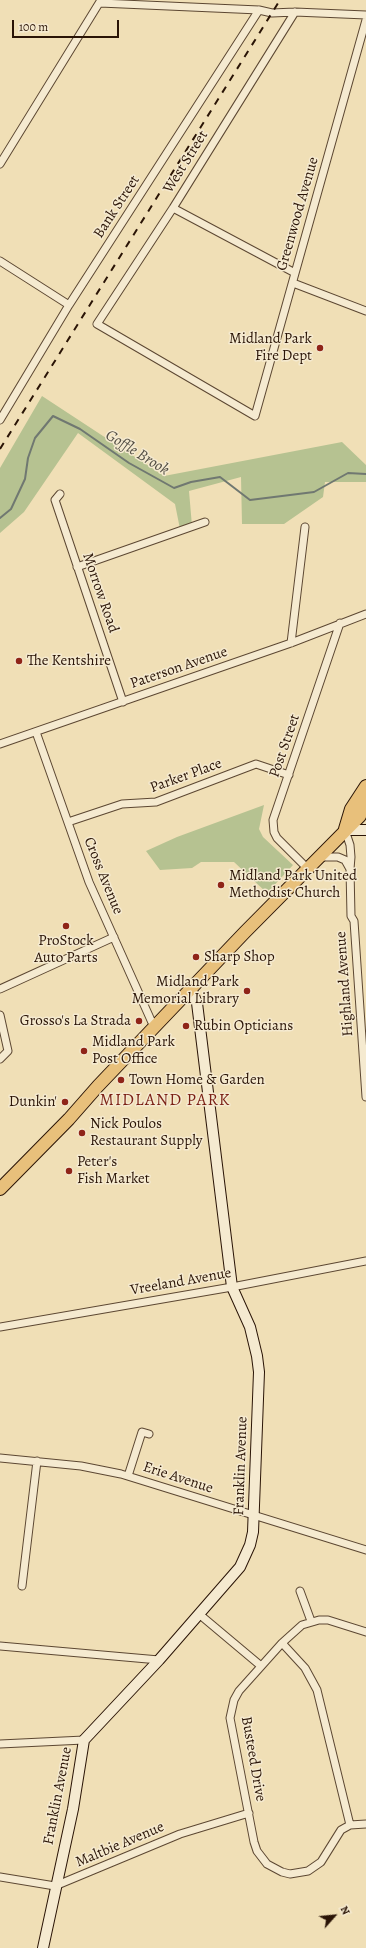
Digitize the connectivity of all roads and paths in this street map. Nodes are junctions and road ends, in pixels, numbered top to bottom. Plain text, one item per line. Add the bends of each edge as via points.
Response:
1 (101, 2) edge
2 (259, 10) junction
3 (295, 12) junction
4 (366, 15) edge
5 (366, 20) edge
6 (1, 159) edge
7 (173, 208) junction
8 (0, 261) edge
9 (295, 273) junction
10 (293, 283) junction
11 (69, 306) junction
12 (366, 311) edge
13 (255, 416) joint
14 (0, 420) edge
15 (60, 494) dead end
16 (205, 522) dead end
17 (305, 527) dead end
18 (77, 567) junction
19 (366, 614) edge
20 (340, 623) junction
21 (291, 643) junction
22 (123, 702) junction
23 (36, 732) junction
24 (0, 744) edge
25 (289, 775) junction
26 (366, 786) edge
27 (366, 802) edge
28 (68, 822) junction
29 (345, 830) junction
30 (366, 830) edge
31 (318, 857) junction
32 (307, 868) junction
33 (350, 869) junction
34 (114, 937) junction
35 (0, 989) edge
36 (191, 989) junction
37 (0, 1015) edge
38 (154, 1027) junction
39 (0, 1058) edge
40 (366, 1097) edge
41 (0, 1189) edge
42 (366, 1261) edge
43 (232, 1286) junction
44 (0, 1326) edge
45 (149, 1434) dead end
46 (0, 1458) edge
47 (37, 1461) junction
48 (128, 1476) junction
49 (254, 1516) junction
50 (366, 1550) edge
51 (22, 1586) dead end
52 (300, 1591) dead end
53 (199, 1614) junction
54 (311, 1622) junction
55 (366, 1632) edge
56 (282, 1643) junction
57 (0, 1646) edge
58 (159, 1660) junction
59 (261, 1666) junction
60 (84, 1740) junction
61 (0, 1744) edge
62 (248, 1813) junction
63 (366, 1824) edge
64 (350, 1826) junction
65 (0, 1877) edge
66 (55, 1886) junction
67 (43, 1948) edge

1 - 2 street
1 - 6 street
2 - 3 street via 272,13
2 - 11 street, Bank Street
3 - 4 street
3 - 7 street, West Street
5 - 9 street, Greenwood Avenue
7 - 9 street
7 - 13 street, West Street via 97,324
8 - 11 street
9 - 10 street, Greenwood Avenue
10 - 12 street
10 - 13 street, Greenwood Avenue
11 - 14 street, Bank Street
15 - 18 street, Morrow Road via 55,500
16 - 18 street
17 - 21 street
18 - 22 street, Morrow Road
19 - 20 street, Paterson Avenue
20 - 21 street, Paterson Avenue
20 - 25 street, Post Street
21 - 22 street, Paterson Avenue
22 - 23 street, Paterson Avenue
23 - 24 street, Paterson Avenue
23 - 28 street, Cross Avenue
25 - 28 street, Parker Place via 256,764 156,802 122,804
25 - 32 street, Post Street via 273,826 277,838
26 - 29 main road via 351,810
27 - 29 main road via 360,816
28 - 34 street, Cross Avenue via 89,882
29 - 30 street
29 - 31 main road
29 - 33 street, Highland Avenue via 350,845
31 - 32 main road
31 - 33 street via 338,857 345,860
32 - 36 main road
33 - 40 street, Highland Avenue via 351,916 354,921
34 - 35 street
34 - 38 street, Cross Avenue
36 - 38 main road
36 - 43 street, Franklin Avenue via 197,1003
37 - 39 street via 8,1050
38 - 41 main road via 69,1120
42 - 43 street, Vreeland Avenue
43 - 44 street, Vreeland Avenue
43 - 49 street, Franklin Avenue via 250,1327 259,1372
45 - 48 street via 142,1432
46 - 47 street, Erie Avenue
47 - 48 street, Erie Avenue via 81,1466
47 - 51 street
48 - 49 street, Erie Avenue
49 - 50 street, Erie Avenue
49 - 53 street, Franklin Avenue via 253,1532 240,1567
52 - 54 street
53 - 58 street, Franklin Avenue
53 - 59 street
54 - 55 street, Busteed Drive via 328,1620
54 - 56 street, Busteed Drive via 295,1630
56 - 59 street, Busteed Drive
56 - 64 street via 305,1668 317,1690
57 - 58 street
58 - 60 street, Franklin Avenue
59 - 62 street, Busteed Drive via 239,1691 230,1718
60 - 61 street
60 - 66 street, Franklin Avenue
62 - 64 street, Busteed Drive via 254,1842 261,1858 274,1869 290,1874 315,1867 326,1855 341,1830
62 - 66 street, Maltbie Avenue via 180,1834
63 - 64 street
65 - 66 street
66 - 67 street, Franklin Avenue

